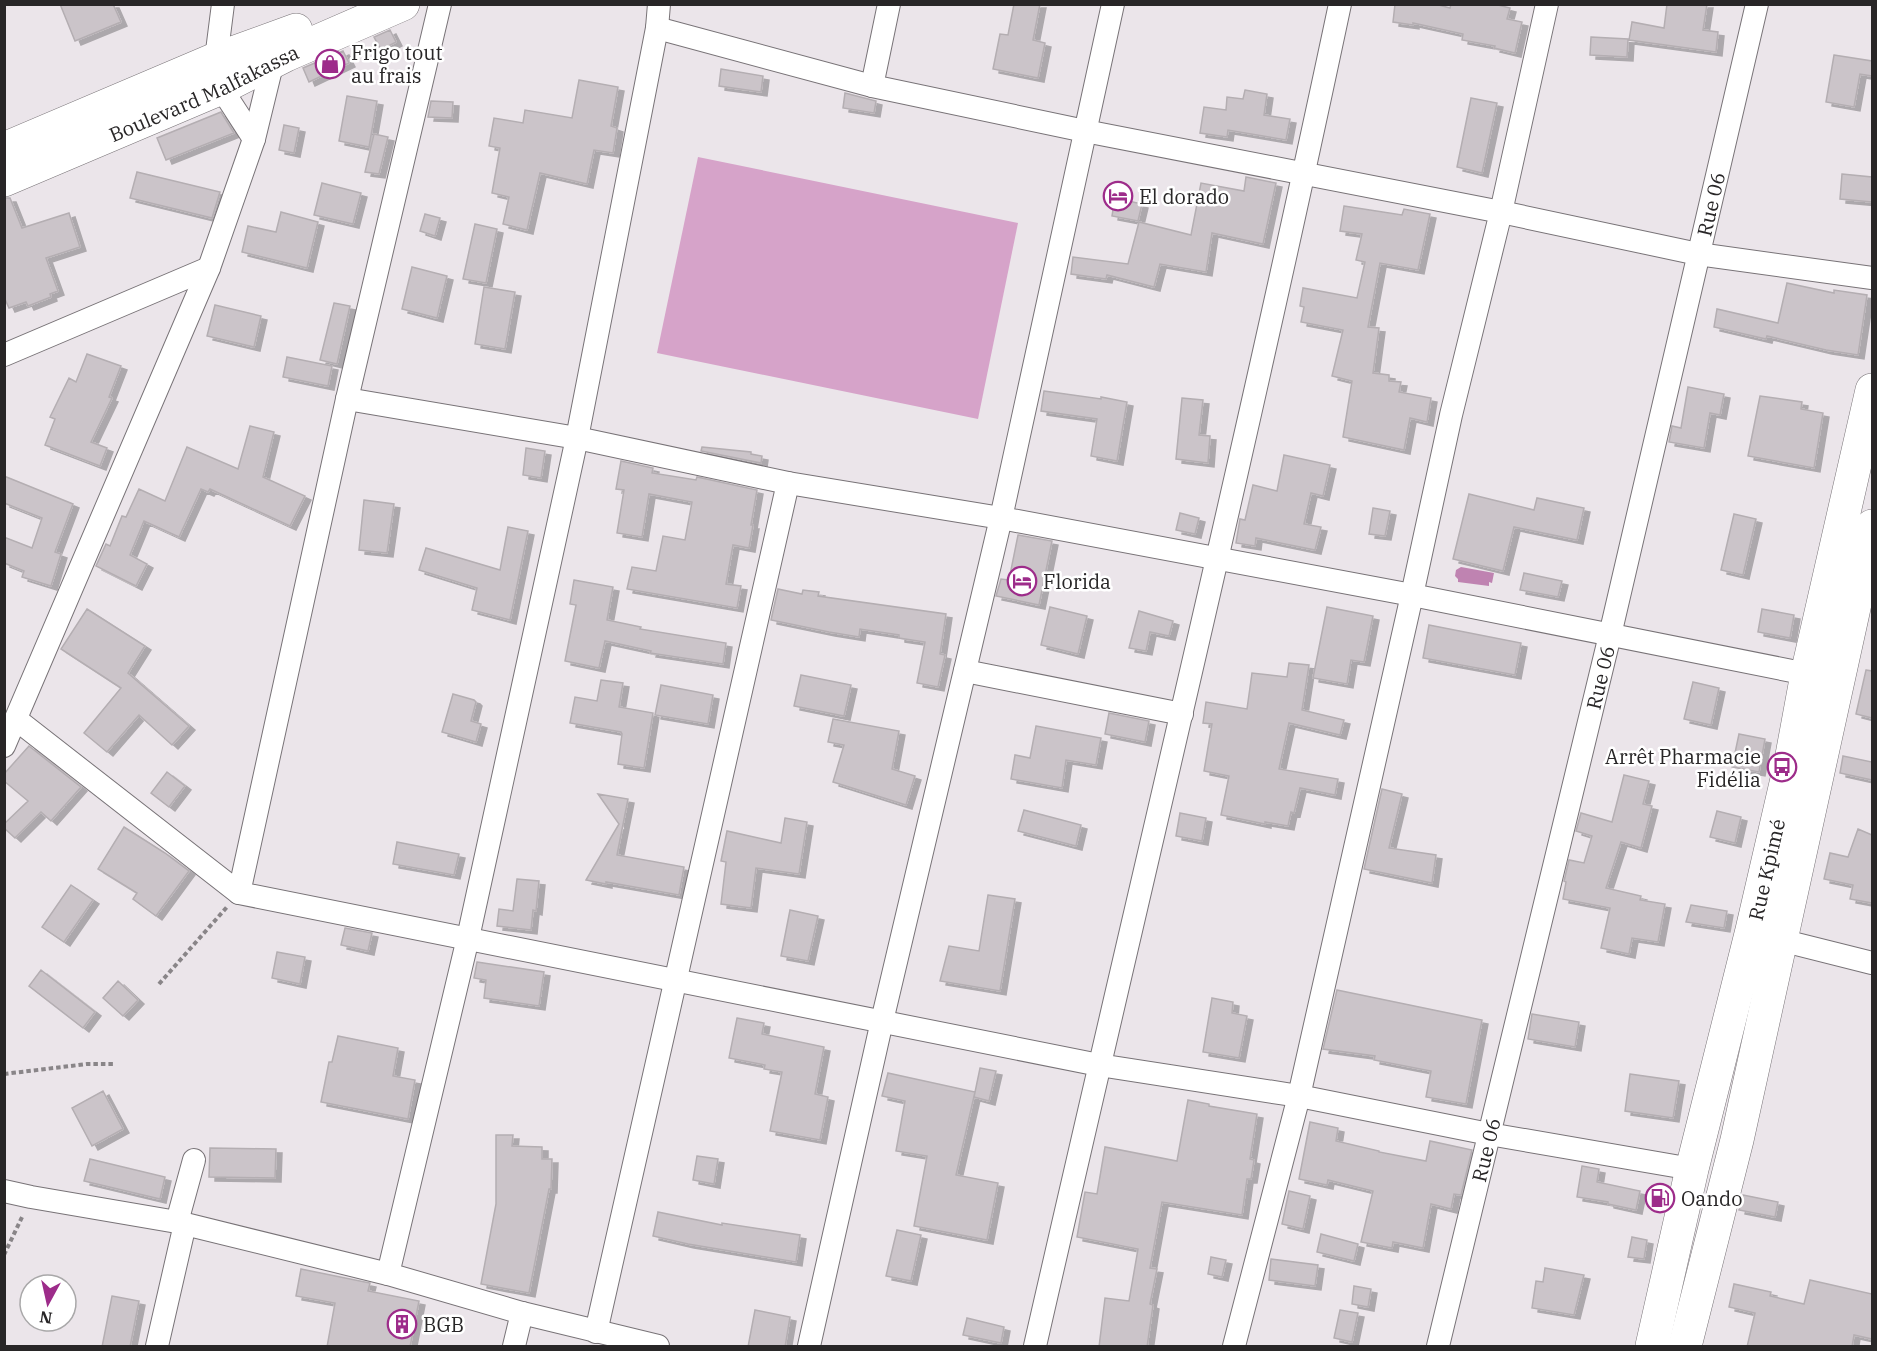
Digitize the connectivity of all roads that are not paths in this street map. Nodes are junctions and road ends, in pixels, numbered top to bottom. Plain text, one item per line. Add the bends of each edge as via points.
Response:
1 (224, 4) edge
2 (352, 4) edge
3 (403, 4) edge
4 (440, 4) edge
5 (659, 4) edge
6 (889, 4) edge
7 (1113, 4) edge
8 (1340, 4) edge
9 (1547, 4) edge
10 (1757, 4) edge
11 (657, 28) junction
12 (279, 48) junction
13 (219, 74) junction
14 (872, 86) junction
15 (1085, 131) junction
16 (254, 139) junction
17 (4, 149) edge
18 (1305, 172) junction
19 (4, 180) edge
20 (1501, 212) junction
21 (1698, 254) junction
22 (209, 268) junction
23 (1872, 278) edge
24 (4, 355) edge
25 (1872, 390) edge
26 (347, 399) junction
27 (577, 438) junction
28 (788, 483) junction
29 (1000, 518) junction
30 (1872, 526) edge
31 (1218, 560) junction
32 (1412, 596) junction
33 (1610, 634) junction
34 (964, 671) junction
35 (1807, 674) junction
36 (1182, 714) junction
37 (16, 720) junction
38 (4, 746) edge
39 (239, 893) junction
40 (468, 938) junction
41 (1780, 940) junction
42 (1872, 963) edge
43 (677, 980) junction
44 (882, 1021) junction
45 (1099, 1065) junction
46 (1299, 1096) junction
47 (1489, 1134) junction
48 (194, 1160) dead end
49 (1692, 1169) junction
50 (4, 1191) edge
51 (181, 1223) junction
52 (388, 1274) junction
53 (522, 1313) junction
54 (596, 1332) junction
55 (157, 1347) edge
56 (514, 1347) edge
57 (658, 1347) edge
58 (809, 1347) edge
59 (1035, 1347) edge
60 (1234, 1347) edge
61 (1438, 1347) edge
62 (1652, 1347) edge
63 (1685, 1347) edge

1 - 13 street
2 - 12 main road, Boulevard Malfakassa
3 - 12 main road, Boulevard Malfakassa
4 - 26 street
5 - 11 street
6 - 14 street
7 - 15 street
8 - 18 street
9 - 20 street
10 - 21 street, Rue 06
11 - 14 street
11 - 27 street
12 - 13 main road, Boulevard Malfakassa
12 - 16 street
13 - 16 street
13 - 17 main road, Boulevard Malfakassa
13 - 19 main road, Boulevard Malfakassa
14 - 15 street
15 - 18 street
15 - 29 street
16 - 22 street
18 - 20 street
18 - 31 street
20 - 21 street
20 - 32 street
21 - 23 street
21 - 33 street, Rue 06
22 - 24 street
22 - 37 street
25 - 35 main road, Rue Kpimé
26 - 27 street
26 - 39 street
27 - 28 street
27 - 40 street
28 - 29 street
28 - 43 street
29 - 31 street
29 - 34 street
30 - 41 main road, Rue Kpimé
31 - 32 street
31 - 36 street
32 - 33 street
32 - 46 street
33 - 35 street
33 - 47 street, Rue 06
34 - 36 street
34 - 44 street
35 - 49 main road, Rue Kpimé via 1752,930
36 - 45 street
37 - 38 street
37 - 39 street
39 - 40 street
40 - 43 street
40 - 52 street
41 - 42 street
41 - 63 main road, Rue Kpimé via 1737,1140
43 - 44 street
43 - 54 street
44 - 45 street
44 - 58 street
45 - 46 street
45 - 59 street
46 - 47 street
46 - 60 street
47 - 49 street
47 - 61 street, Rue 06
48 - 51 street
49 - 62 main road, Rue Kpimé
50 - 51 street
51 - 52 street
51 - 55 street
52 - 53 street
53 - 54 street
53 - 56 street
54 - 57 street

